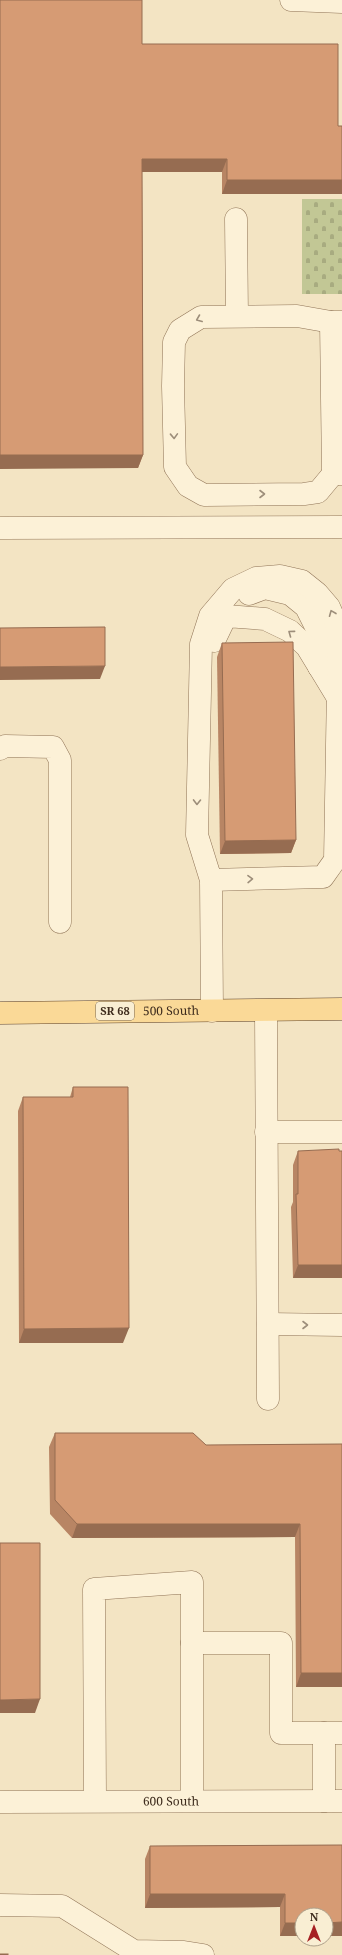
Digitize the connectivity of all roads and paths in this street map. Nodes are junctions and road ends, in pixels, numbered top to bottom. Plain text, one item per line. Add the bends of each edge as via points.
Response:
1 (291, 0) edge
2 (342, 2) edge
3 (236, 219) dead end
4 (237, 316) junction
5 (337, 322) edge
6 (337, 474) edge
7 (342, 527) edge
8 (0, 528) edge
9 (226, 616) junction
10 (319, 667) junction
11 (338, 698) junction
12 (0, 749) edge
13 (340, 749) edge
14 (198, 776) junction
15 (211, 880) junction
16 (60, 922) dead end
17 (342, 1009) edge
18 (212, 1011) junction
19 (266, 1011) junction
20 (0, 1013) edge
21 (266, 1132) junction
22 (342, 1132) edge
23 (268, 1324) junction
24 (342, 1325) edge
25 (268, 1399) dead end
26 (192, 1643) junction
27 (333, 1733) edge
28 (192, 1800) junction
29 (96, 1801) junction
30 (333, 1801) edge
31 (0, 1802) edge
32 (0, 1904) edge
33 (203, 1955) edge

1 - 2 street
3 - 4 street
4 - 5 street via 297,316
4 -> 6 street via 201,317 180,330 174,342 175,467 188,486 204,495 318,492
5 - 6 street
7 - 8 street
10 -> 9 street via 307,647 290,631 265,619
9 - 10 street via 243,597 265,588 290,594 306,606 319,633
9 - 14 street via 212,645 211,728
10 - 11 street
11 - 13 street
11 -> 14 street via 339,630 330,606 302,581 280,576 256,578 232,589 210,616 201,644
12 - 16 street via 5,746 53,748 60,760
15 -> 13 street via 323,877 335,860
14 -> 15 street via 197,835
15 - 18 street
17 - 19 main road, 500 South / SR 68
18 - 19 main road, 500 South / SR 68
18 - 20 main road, 500 South / SR 68
19 - 21 street
21 - 22 street
21 - 23 street
23 -> 24 street
23 - 25 street
26 - 27 street via 281,1643 281,1733
26 - 28 street
26 - 29 street via 192,1582 94,1589
27 - 30 street
28 - 29 street, 600 South
28 - 30 street, 600 South
29 - 31 street, 600 South
32 - 33 street via 62,1906 134,1951

